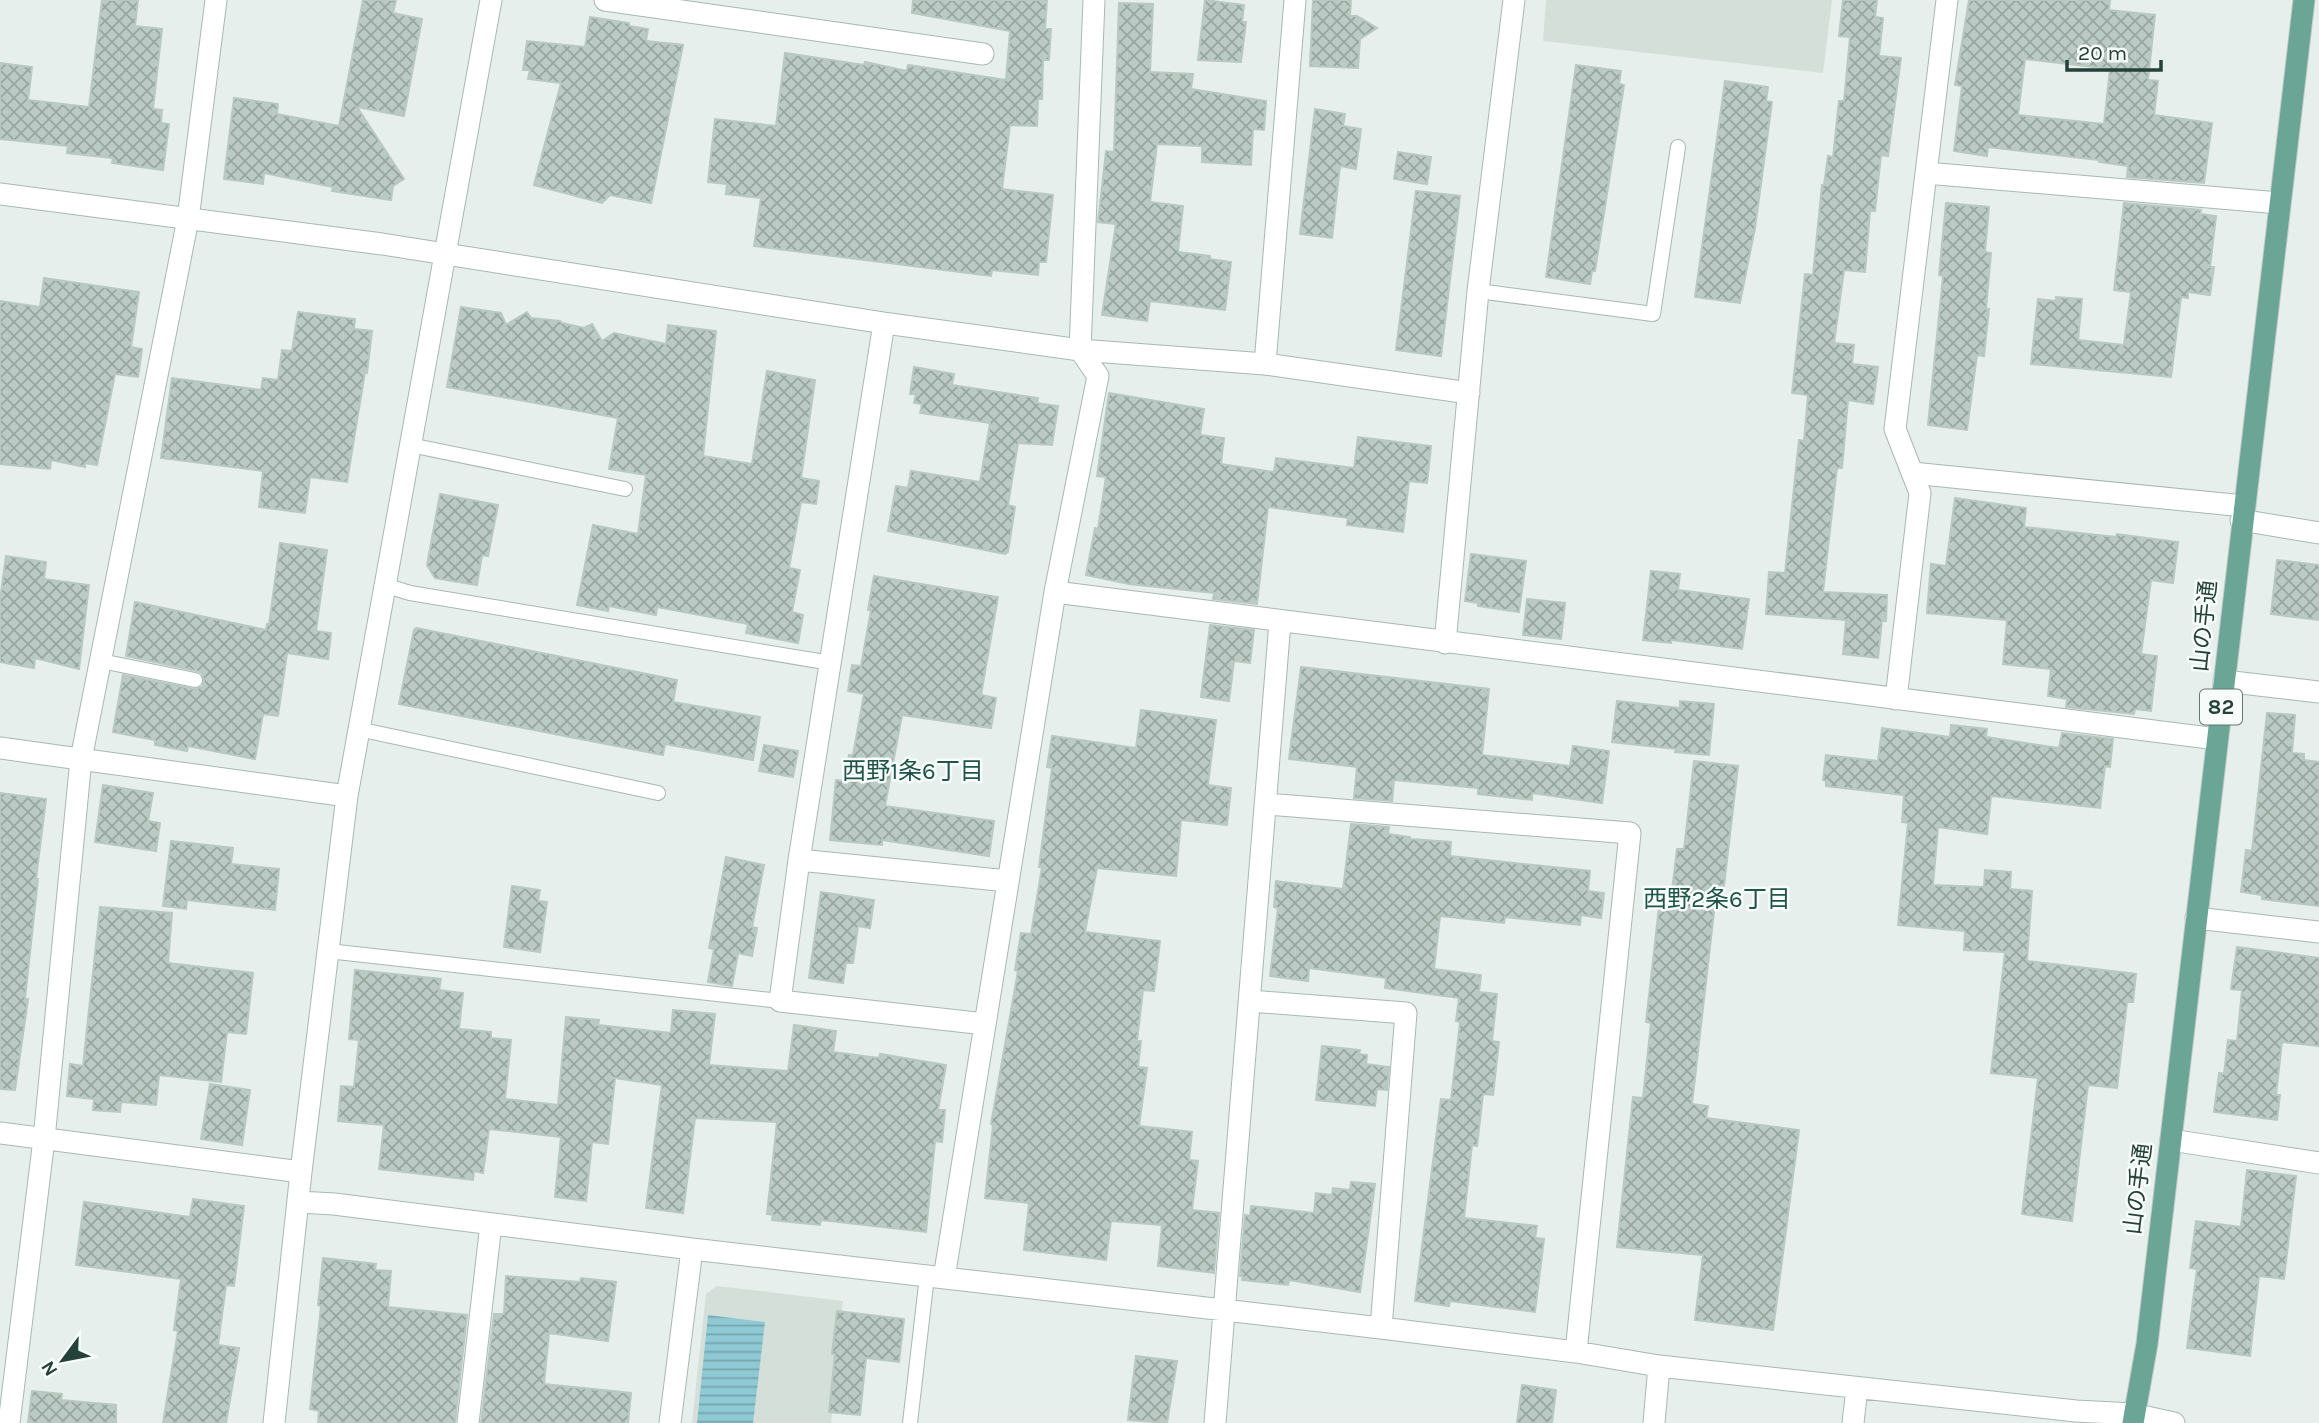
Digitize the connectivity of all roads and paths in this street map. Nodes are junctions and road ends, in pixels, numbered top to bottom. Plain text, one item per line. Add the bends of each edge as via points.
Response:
1 (216, 0) edge
2 (491, 0) edge
3 (605, 0) edge
4 (1094, 0) edge
5 (1295, 0) edge
6 (1514, 0) edge
7 (1947, 0) edge
8 (2308, 11) edge
9 (983, 54) dead end
10 (1678, 147) dead end
11 (1926, 173) junction
12 (0, 194) edge
13 (2279, 203) junction
14 (188, 219) junction
15 (444, 255) junction
16 (1478, 291) junction
17 (884, 323) junction
18 (1080, 350) junction
19 (1265, 364) junction
20 (1469, 393) junction
21 (410, 445) junction
22 (1912, 473) junction
23 (625, 489) dead end
24 (2243, 513) junction
25 (2319, 533) edge
26 (384, 585) junction
27 (1055, 593) junction
28 (1280, 622) junction
29 (1445, 643) junction
30 (101, 661) junction
31 (831, 663) junction
32 (195, 680) dead end
33 (2224, 681) junction
34 (2319, 692) edge
35 (1896, 699) junction
36 (358, 729) junction
37 (2217, 739) junction
38 (0, 748) edge
39 (81, 759) junction
40 (658, 793) dead end
41 (347, 796) junction
42 (1266, 804) junction
43 (799, 860) junction
44 (1008, 881) junction
45 (2196, 918) junction
46 (2319, 932) edge
47 (328, 951) junction
48 (780, 1001) junction
49 (1250, 1001) junction
50 (985, 1024) junction
51 (0, 1133) edge
52 (44, 1139) junction
53 (2171, 1140) junction
54 (2319, 1163) edge
55 (301, 1172) junction
56 (299, 1202) junction
57 (491, 1224) junction
58 (692, 1249) junction
59 (935, 1277) junction
60 (1225, 1310) junction
61 (1381, 1328) junction
62 (1576, 1352) junction
63 (1659, 1366) junction
64 (1857, 1388) junction
65 (2133, 1419) edge
66 (9, 1423) edge
67 (274, 1423) edge
68 (468, 1423) edge
69 (670, 1423) edge
70 (910, 1423) edge
71 (1216, 1423) edge
72 (1654, 1423) edge
73 (1853, 1423) edge
74 (2174, 1423) edge

1 - 14 street
2 - 15 street
3 - 9 street
4 - 18 street
5 - 19 street
6 - 16 street
7 - 11 street
8 - 13 main road, 山の手通 / 82
10 - 16 lane via 1653,314
11 - 13 street
11 - 22 street via 1895,429
12 - 14 street
13 - 24 main road, 山の手通 / 82
14 - 15 street
14 - 30 street
15 - 17 street
15 - 21 street
16 - 20 street
17 - 18 street
17 - 31 street
18 - 19 street
18 - 27 street via 1098,376
19 - 20 street
20 - 29 street
21 - 23 lane
21 - 26 street
22 - 24 street
22 - 35 street via 1920,493
24 - 25 street
24 - 33 main road, 山の手通 / 82
26 - 31 lane
26 - 36 street
27 - 28 street
27 - 44 street
28 - 29 street
28 - 42 street
29 - 35 street
30 - 32 lane
30 - 39 street
31 - 43 street
33 - 34 street
33 - 37 main road, 山の手通 / 82
35 - 37 street
36 - 40 lane
36 - 41 street
37 - 45 main road, 山の手通 / 82
38 - 39 street
39 - 41 street
39 - 52 street
41 - 47 street
42 - 49 street
42 - 62 street via 1630,832
43 - 44 street
43 - 48 street
44 - 50 street
45 - 46 street
45 - 53 main road, 山の手通 / 82
47 - 48 lane
47 - 55 street
48 - 50 street
49 - 60 street
49 - 61 street via 1406,1013
50 - 59 street
51 - 52 street
52 - 55 street
52 - 66 street
53 - 54 street
53 - 65 main road, 山の手通 / 82 via 2147,1344
55 - 56 street
56 - 57 street
56 - 67 street
57 - 58 street
57 - 68 street
58 - 59 street
58 - 69 street
59 - 60 street
59 - 70 lane
60 - 61 street
60 - 71 street
61 - 62 street
62 - 63 street
63 - 64 street
63 - 72 street
64 - 65 street
64 - 73 street
65 - 74 street

